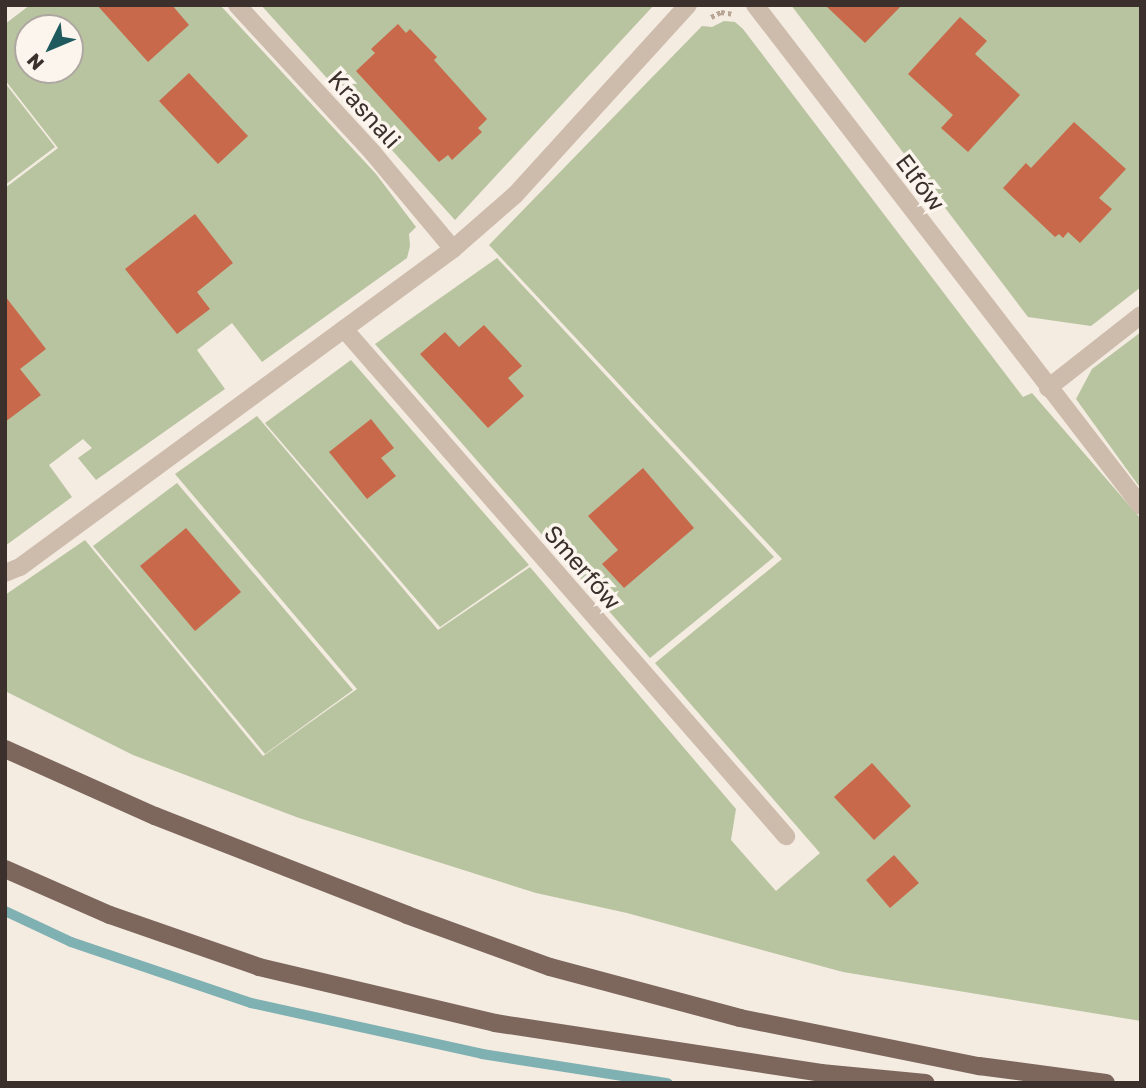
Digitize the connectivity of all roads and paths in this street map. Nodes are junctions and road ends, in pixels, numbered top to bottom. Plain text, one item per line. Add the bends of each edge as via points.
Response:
1 (237, 5) edge
2 (688, 5) edge
3 (755, 5) edge
4 (453, 249) junction
5 (1141, 315) edge
6 (344, 329) junction
7 (1048, 388) junction
8 (1141, 506) edge
9 (5, 573) edge
10 (5, 749) edge
11 (786, 836) dead end
12 (5, 869) edge
13 (926, 1083) edge
14 (1106, 1083) edge

1 - 4 street, Krasnali via 373,153
2 - 4 street via 514,195
3 - 7 street, Elfów
4 - 6 street
5 - 7 street
6 - 9 street via 20,568
6 - 11 street, Smerfów
7 - 8 street, Elfów
10 - 14 main road via 155,816 550,967 753,1020 979,1066
12 - 13 main road via 110,915 259,967 495,1023 808,1071

